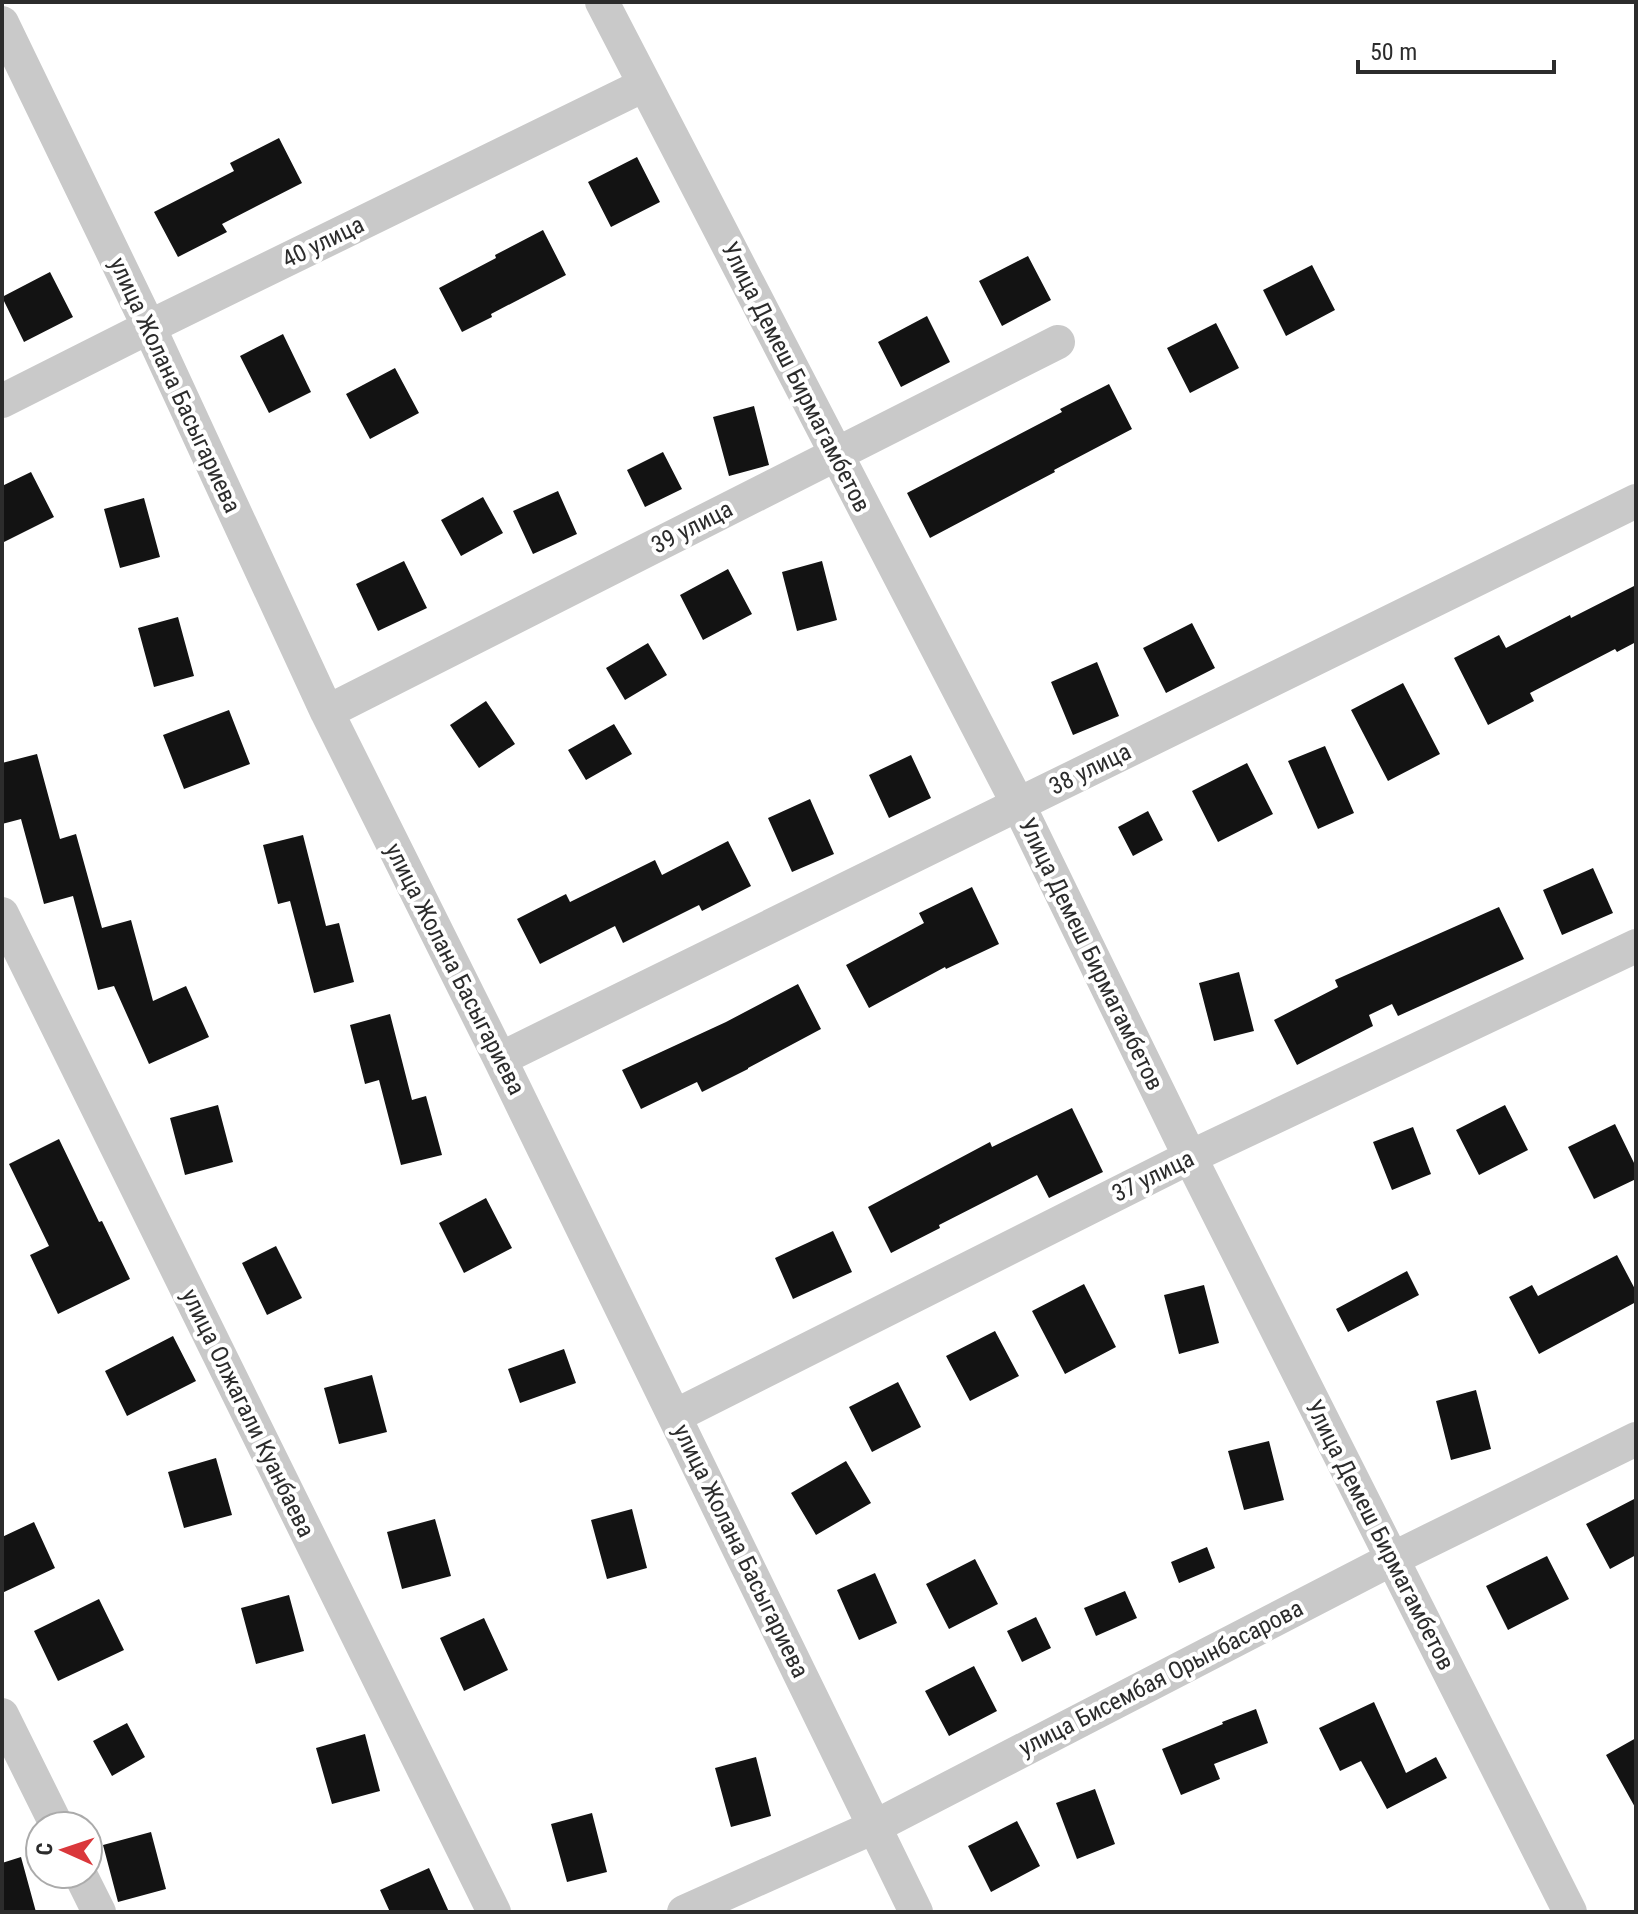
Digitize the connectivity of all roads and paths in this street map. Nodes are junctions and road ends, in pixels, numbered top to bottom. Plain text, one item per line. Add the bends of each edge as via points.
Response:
1 (602, 2) edge
2 (2, 23) edge
3 (644, 85) junction
4 (149, 327) junction
5 (1058, 342) dead end
6 (2, 401) edge
7 (836, 454) junction
8 (1636, 501) edge
9 (327, 712) junction
10 (1018, 804) junction
11 (2, 914) edge
12 (1636, 946) edge
13 (500, 1059) junction
14 (1190, 1157) junction
15 (675, 1416) junction
16 (1636, 1439) edge
17 (1392, 1559) junction
18 (2, 1715) edge
19 (49, 1810) edge
20 (874, 1827) junction
21 (88, 1890) edge
22 (99, 1912) edge
23 (494, 1912) edge
24 (684, 1912) edge
25 (916, 1912) edge
26 (1570, 1912) edge

1 - 3 street, Улица Демеш Бирмагамбетов
2 - 4 street, улица Жолана Басыгариева
3 - 4 street, 40 улица
3 - 7 street, Улица Демеш Бирмагамбетов
4 - 6 street, 40 улица
4 - 9 street, улица Жолана Басыгариева
5 - 7 street, 39 улица
7 - 9 street, 39 улица
7 - 10 street, Улица Демеш Бирмагамбетов
8 - 10 street, 38 улица
9 - 13 street, улица Жолана Басыгариева
10 - 13 street, 38 улица
10 - 14 street, Улица Демеш Бирмагамбетов
11 - 23 street, улица Олжагали Куанбаева
12 - 14 street, 37 улица
13 - 15 street, улица Жолана Басыгариева
14 - 15 street, 37 улица
14 - 17 street, Улица Демеш Бирмагамбетов
15 - 20 street, улица Жолана Басыгариева
16 - 17 street, улица Бисембая Орынбасарова
17 - 20 street, улица Бисембая Орынбасарова
17 - 26 street, Улица Демеш Бирмагамбетов
18 - 19 street
20 - 24 street, улица Бисембая Орынбасарова
20 - 25 street, улица Жолана Басыгариева
21 - 22 street

